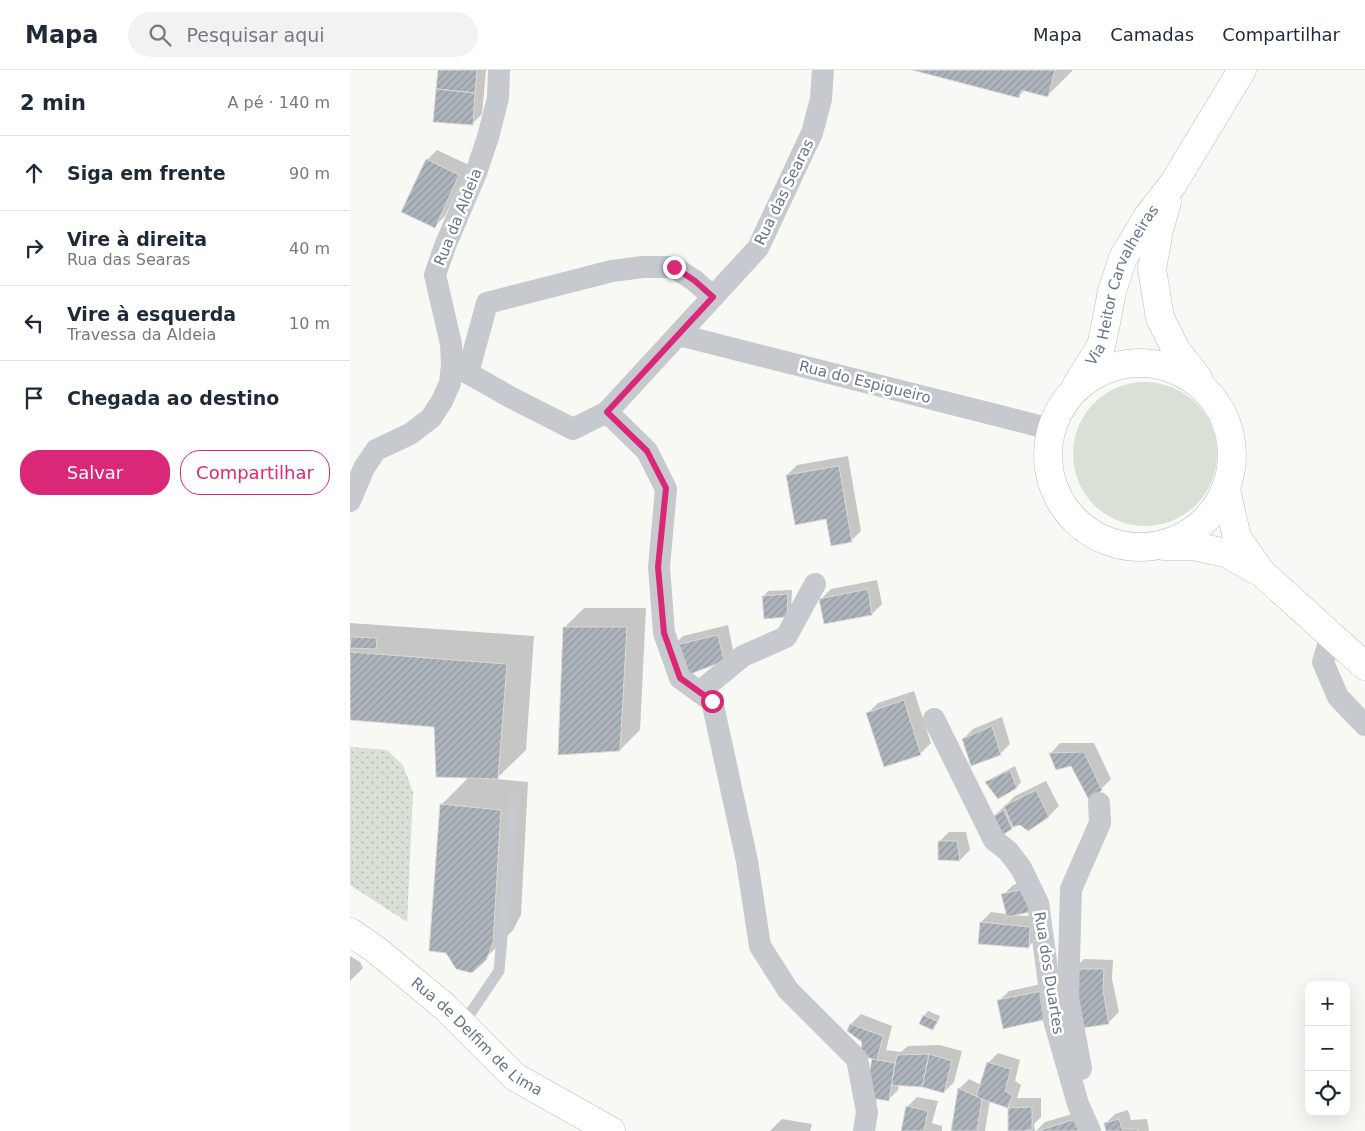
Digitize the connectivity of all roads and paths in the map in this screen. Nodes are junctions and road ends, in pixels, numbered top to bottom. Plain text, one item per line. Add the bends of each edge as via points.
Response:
1 (499, 70) edge
2 (823, 70) edge
3 (1242, 70) edge
4 (1173, 184) junction
5 (713, 297) junction
6 (679, 334) junction
7 (460, 369) junction
8 (1075, 388) junction
9 (1208, 391) junction
10 (607, 412) junction
11 (1051, 429) junction
12 (1226, 489) junction
13 (350, 501) edge
14 (1156, 546) junction
15 (1262, 573) junction
16 (815, 584) dead end
17 (1331, 635) junction
18 (1365, 666) edge
19 (699, 692) junction
20 (934, 719) dead end
21 (1365, 725) edge
22 (514, 798) dead end
23 (1099, 803) dead end
24 (350, 932) edge
25 (462, 1025) junction
26 (611, 1131) edge
27 (864, 1131) edge
28 (1090, 1131) edge
29 (1096, 1131) edge

1 - 7 street, Rua da Aldeia via 498,98 488,136 435,275
2 - 5 street, Rua das Searas via 821,99 812,133 758,248
3 - 4 main road, Via Heitor Carvalheiras
4 - 8 main road, Via Heitor Carvalheiras via 1148,216 1123,258 1100,346
4 - 9 main road, Via Heitor Carvalheiras via 1159,230 1152,269 1160,318 1176,350
5 - 6 street, Rua das Searas
5 - 7 street via 674,267 612,271 487,303
6 - 10 street, Rua das Searas
6 - 11 street, Rua do Espigueiro
7 - 10 street, Rua das Searas via 573,429
7 - 13 street, Rua da Aldeia via 431,418 410,434 376,450 364,468
8 - 9 main road, Via Heitor Carvalheiras via 1099,371 1127,362 1157,363 1184,373
8 - 11 main road, Via Heitor Carvalheiras via 1060,407
9 - 12 main road, Via Heitor Carvalheiras via 1223,412 1231,437 1232,464
10 - 19 street via 647,451 666,488 658,567 664,633 680,678
11 - 14 main road, Via Heitor Carvalheiras via 1047,460 1054,491 1071,517 1095,536 1125,546
12 - 14 main road, Via Heitor Carvalheiras via 1210,516 1186,536
12 - 15 main road, Via Heitor Carvalheiras via 1237,538
14 - 15 main road, Via Heitor Carvalheiras via 1193,546 1226,553
15 - 17 main road, Via Heitor Carvalheiras
16 - 19 street via 786,637 743,656
17 - 18 main road, Via Heitor Carvalheiras
17 - 21 street via 1323,662 1338,696
19 - 27 street via 712,701 747,861 760,946 788,990 857,1059 866,1112
20 - 28 street, Rua dos Duartes via 994,840 1021,868 1038,903 1054,1020 1078,1104
22 - 25 lane via 500,971
23 - 29 street via 1100,823 1071,890 1068,997
24 - 25 main road, Rua de Delfim de Lima via 445,1007
25 - 26 main road, Rua de Delfim de Lima via 515,1077

